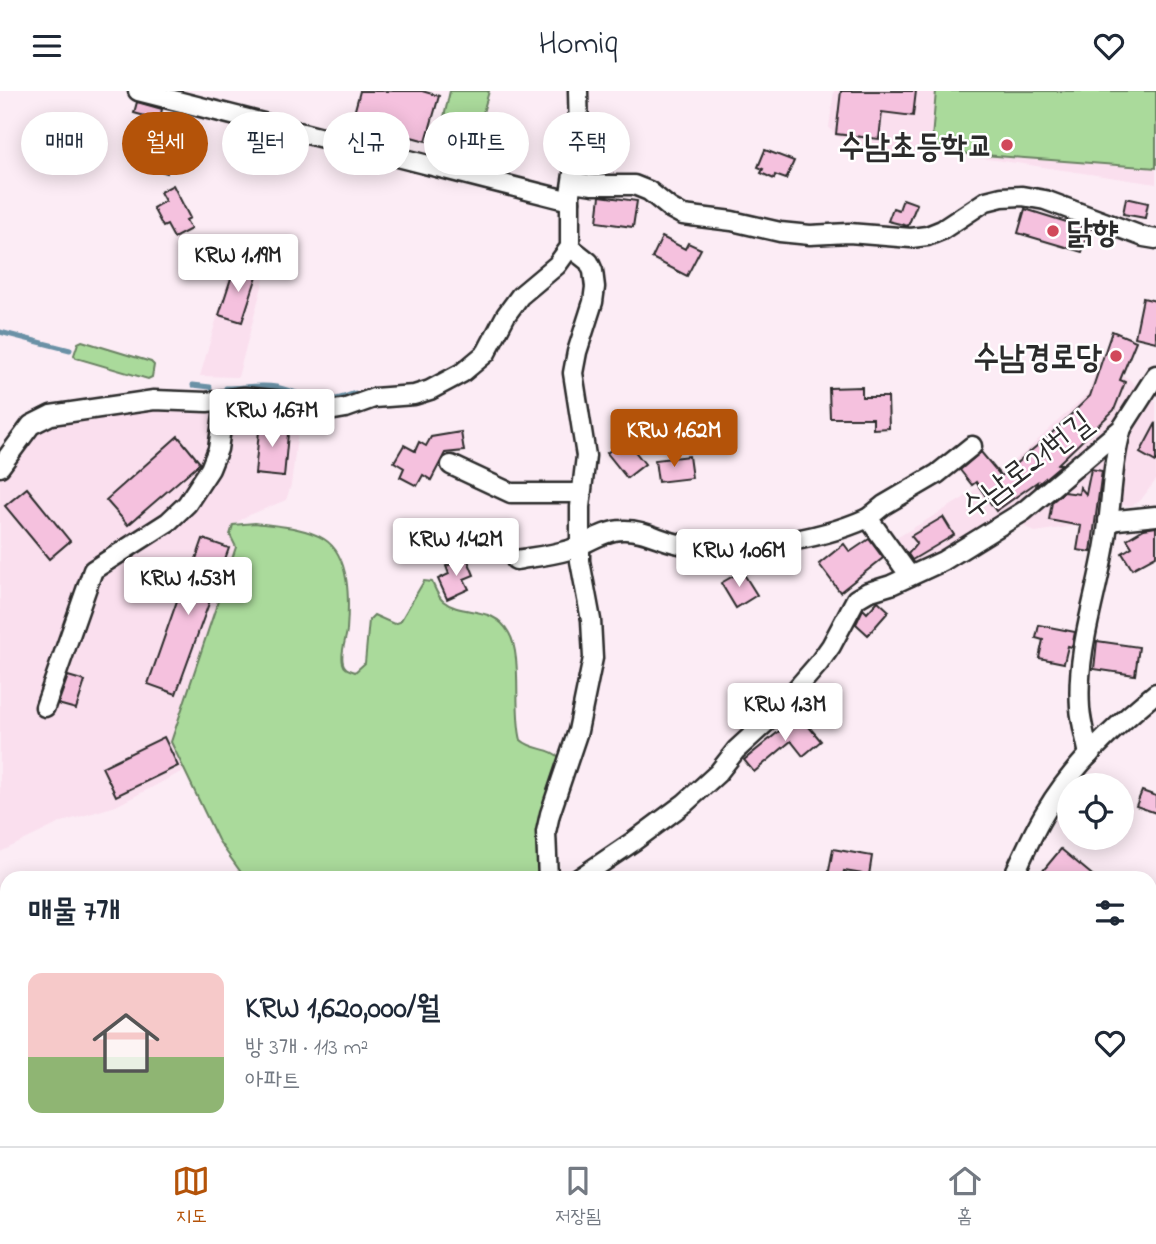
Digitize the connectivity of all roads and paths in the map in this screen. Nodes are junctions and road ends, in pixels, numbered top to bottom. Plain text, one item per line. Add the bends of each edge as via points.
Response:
1 (138, 91) edge
2 (578, 91) edge
3 (573, 182) junction
4 (570, 201) junction
5 (1156, 239) edge
6 (570, 247) junction
7 (1156, 375) edge
8 (225, 401) junction
9 (1122, 428) junction
10 (972, 446) dead end
11 (451, 465) dead end
12 (0, 467) edge
13 (581, 493) junction
14 (1156, 516) edge
15 (868, 518) junction
16 (1108, 521) junction
17 (580, 545) junction
18 (516, 560) dead end
19 (910, 576) junction
20 (1156, 693) edge
21 (46, 707) dead end
22 (1089, 755) junction
23 (548, 871) edge
24 (590, 871) edge
25 (1016, 871) edge

1 - 4 street
2 - 3 street
3 - 4 street
3 - 5 street via 634,185 683,215 810,235 927,236 986,201 1021,196
4 - 6 street
6 - 8 street via 512,306 486,353 430,390 323,412 262,398
6 - 13 street via 589,262 595,287 573,373 586,456
7 - 9 street, 수남로21번길
8 - 12 street via 154,400 51,415 32,425
8 - 21 street via 218,449 187,504 168,522 93,570
9 - 16 street
9 - 19 street, 수남로21번길 via 1024,511
10 - 15 street
11 - 13 street via 511,493
13 - 17 street
14 - 16 street
15 - 17 street via 821,535 757,544 685,545 620,530
15 - 19 street
16 - 22 street via 1081,661 1080,708
17 - 18 street
17 - 23 street via 593,658 578,731 550,814
19 - 24 street, 수남로21번길 via 856,599 819,663 718,773 685,803
20 - 22 street
22 - 25 street via 1045,811

